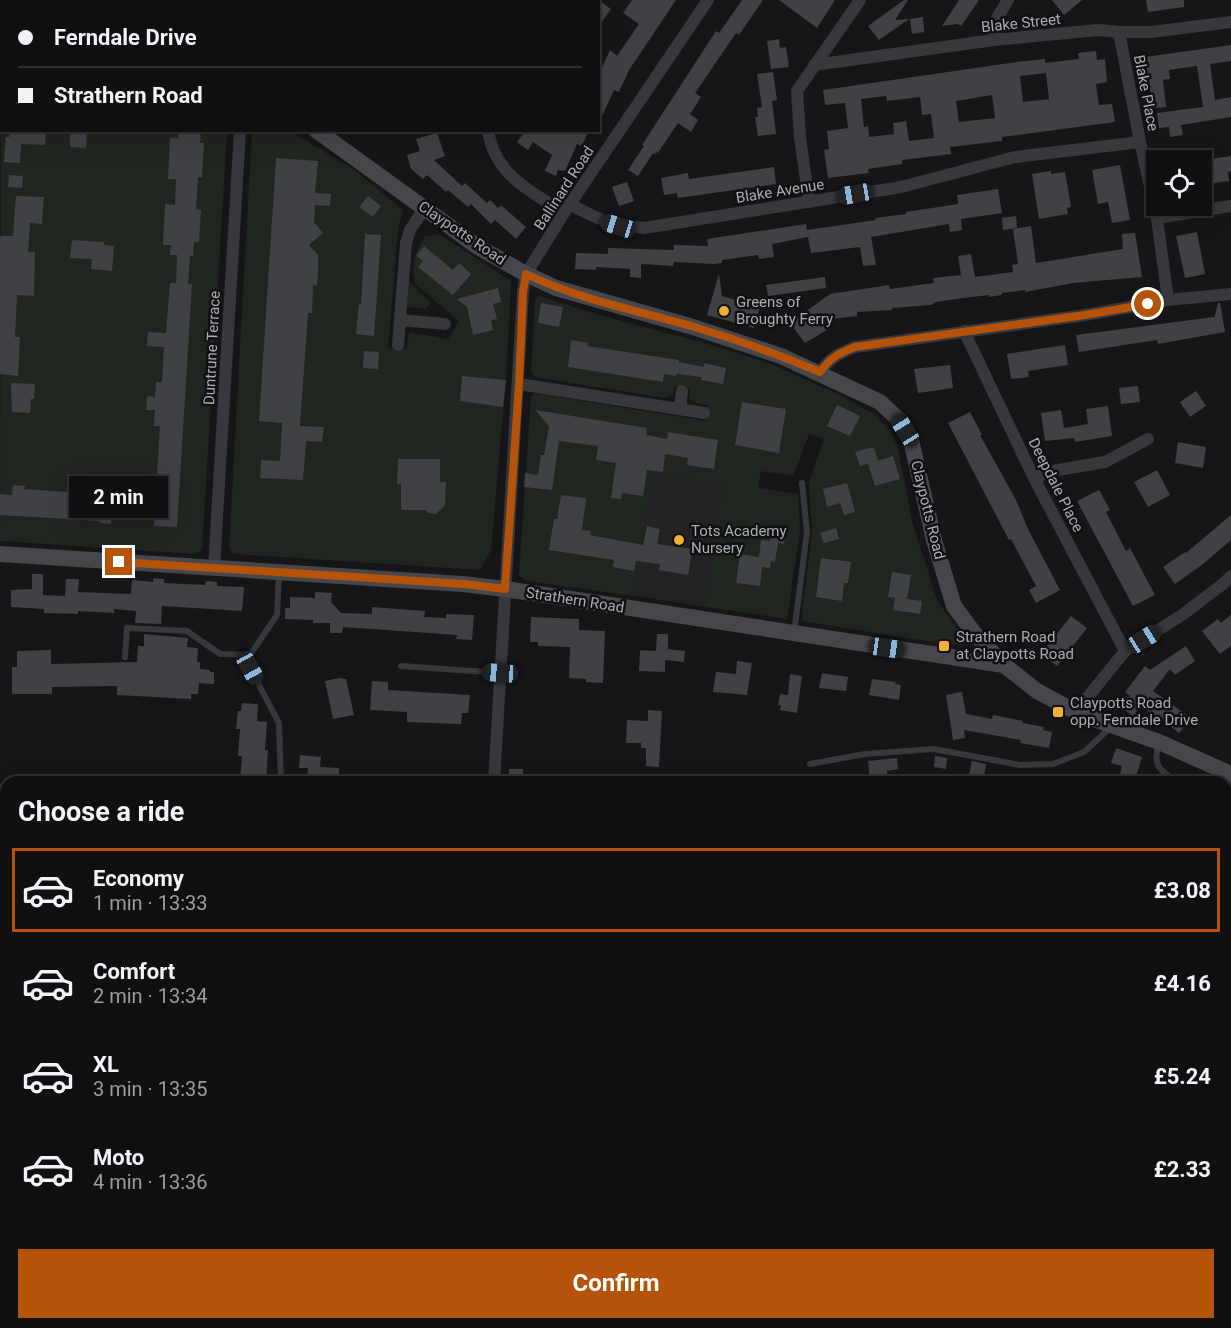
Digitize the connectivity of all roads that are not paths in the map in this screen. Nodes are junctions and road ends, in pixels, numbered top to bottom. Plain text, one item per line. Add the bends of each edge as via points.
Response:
1 (708, 0) edge
2 (860, 0) edge
3 (1008, 0) edge
4 (1231, 22) edge
5 (1119, 32) junction
6 (993, 40) junction
7 (814, 65) junction
8 (240, 132) edge
9 (319, 132) edge
10 (489, 132) edge
11 (1140, 142) junction
12 (809, 202) junction
13 (1231, 206) edge
14 (567, 208) junction
15 (424, 209) junction
16 (1157, 218) junction
17 (526, 274) junction
18 (1231, 294) edge
19 (1168, 300) junction
20 (400, 320) junction
21 (445, 324) dead end
22 (964, 331) junction
23 (398, 345) dead end
24 (820, 372) junction
25 (519, 384) junction
26 (682, 391) dead end
27 (680, 409) junction
28 (704, 412) dead end
29 (1148, 439) dead end
30 (1034, 478) junction
31 (802, 483) dead end
32 (0, 554) edge
33 (214, 568) junction
34 (279, 572) junction
35 (1231, 576) edge
36 (505, 589) junction
37 (794, 634) junction
38 (1125, 651) junction
39 (250, 655) junction
40 (125, 657) dead end
41 (1004, 665) junction
42 (401, 666) dead end
43 (500, 673) junction
44 (1080, 714) junction
45 (1112, 726) junction
46 (1159, 742) junction
47 (810, 764) dead end
48 (1231, 774) edge
49 (281, 776) edge
50 (494, 776) edge
51 (1169, 776) edge

1 - 14 street, Ballinard Road
2 - 7 street
3 - 6 street via 997,18
4 - 5 street, Blake Street
5 - 6 street, Blake Street via 1098,30
5 - 11 street, Blake Place
6 - 7 street, Blake Street
7 - 12 street via 797,91
8 - 33 street, Duntrune Terrace
9 - 15 main road, Claypotts Road
10 - 14 street, Blake Avenue via 503,169 516,182
11 - 12 street, Blake Avenue via 1015,157 901,187
11 - 16 street, Blake Place
12 - 14 street, Blake Avenue via 644,228 618,226
13 - 16 street
14 - 17 street, Ballinard Road
15 - 17 main road, Claypotts Road via 478,247
15 - 20 street via 406,243
16 - 19 street, Blake Place
17 - 24 main road, Claypotts Road via 556,288 693,327
17 - 25 street
18 - 19 street
19 - 22 street
20 - 21 street
20 - 23 street
22 - 24 street via 855,347 829,360
22 - 30 street, Deepdale Place
24 - 41 main road, Claypotts Road via 880,402 903,426 911,440 954,606
25 - 27 street
25 - 36 street
26 - 27 street
27 - 28 street
29 - 30 street via 1105,462
30 - 38 street, Deepdale Place
31 - 37 lane via 807,532
32 - 33 main road, Strathern Road
33 - 34 main road, Strathern Road
34 - 36 main road, Strathern Road
34 - 39 lane via 277,615
35 - 38 street via 1182,615
36 - 37 main road, Strathern Road
36 - 43 street
37 - 41 main road, Strathern Road
38 - 44 street
39 - 40 lane via 220,654 188,631 127,628
39 - 49 lane via 250,668 279,723
41 - 44 main road, Claypotts Road via 1037,691
42 - 43 lane
43 - 50 street
44 - 45 main road, Claypotts Road
45 - 46 main road, Claypotts Road
45 - 47 lane via 1084,752 1053,764 1020,765 934,749 865,754
46 - 48 main road, Claypotts Road
46 - 51 lane via 1157,764

